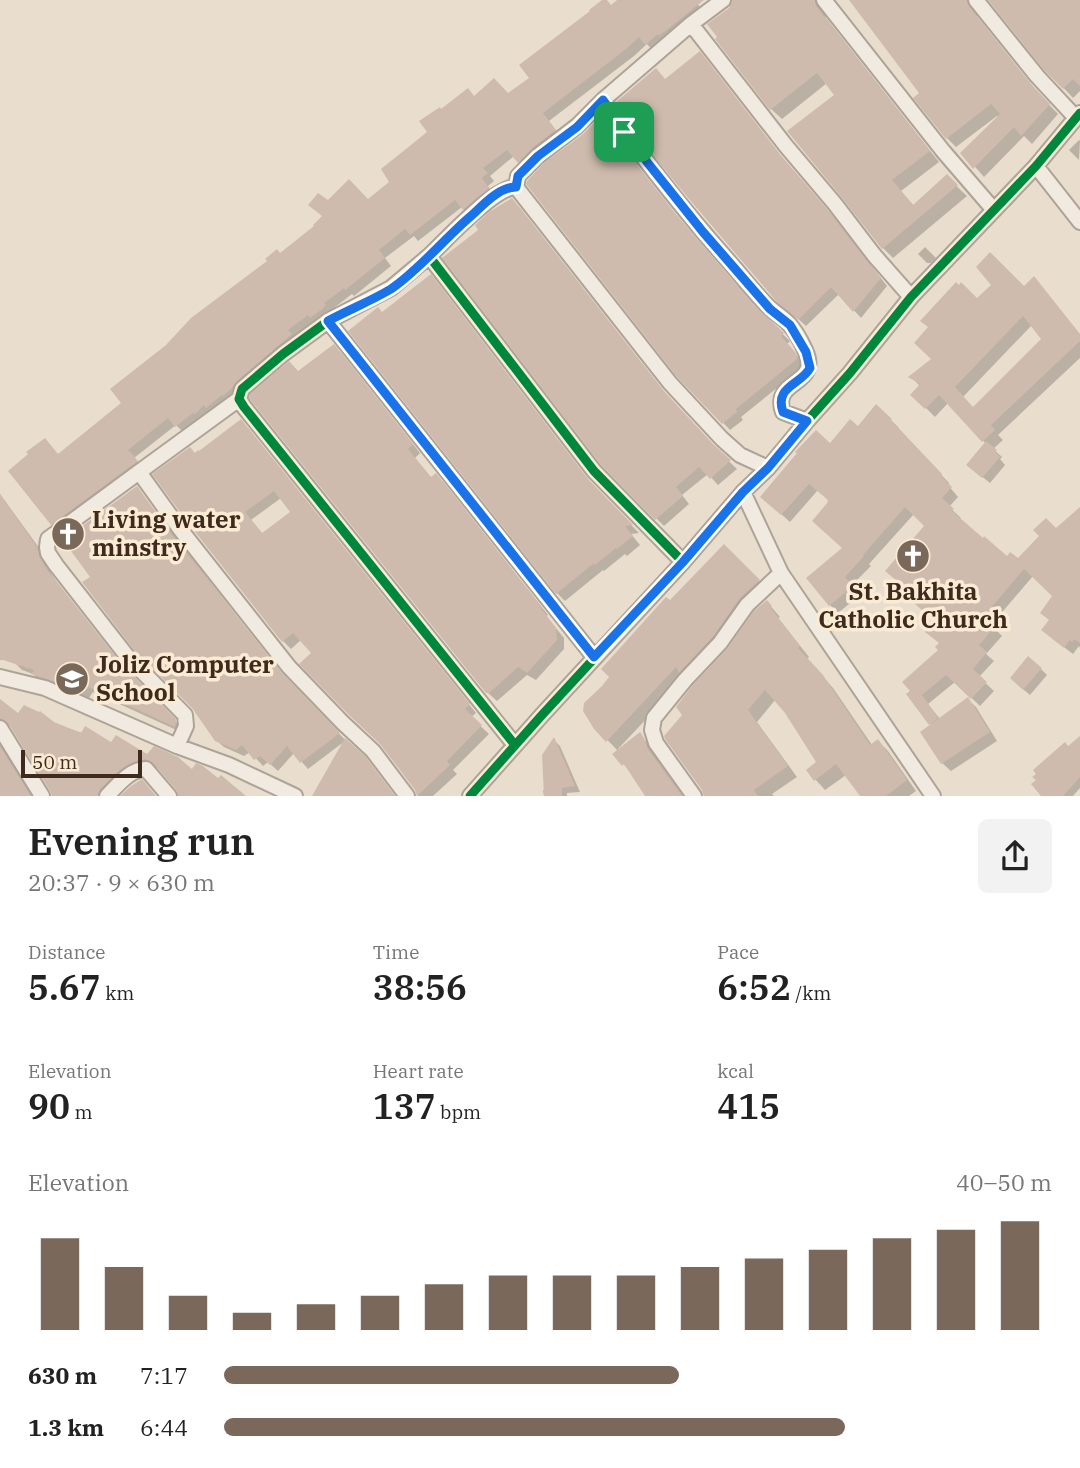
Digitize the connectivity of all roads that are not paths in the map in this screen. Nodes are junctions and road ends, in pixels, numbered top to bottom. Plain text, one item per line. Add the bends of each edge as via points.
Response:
1 (723, 0) edge
2 (824, 0) edge
3 (976, 0) edge
4 (691, 24) junction
5 (603, 100) junction
6 (1078, 116) edge
7 (1036, 166) junction
8 (516, 187) junction
9 (993, 209) junction
10 (1080, 222) edge
11 (429, 256) junction
12 (911, 297) junction
13 (328, 321) junction
14 (239, 399) junction
15 (807, 421) junction
16 (768, 468) junction
17 (139, 472) junction
18 (743, 492) junction
19 (683, 562) junction
20 (781, 573) junction
21 (594, 657) junction
22 (0, 677) edge
23 (0, 728) edge
24 (514, 745) junction
25 (177, 746) junction
26 (41, 796) edge
27 (107, 796) edge
28 (169, 796) edge
29 (295, 796) edge
30 (407, 796) edge
31 (470, 796) edge
32 (694, 796) edge
33 (933, 796) edge

1 - 4 street
2 - 9 street
3 - 6 street via 1037,76
4 - 5 street
4 - 12 street
5 - 8 street via 538,156 518,176
5 - 15 street via 703,232 770,309 790,325 810,368 786,389 781,406 783,412
6 - 7 street
7 - 9 street
7 - 10 street
8 - 11 street via 495,195
8 - 16 street via 670,383 740,455
9 - 12 street
11 - 13 street via 391,288
11 - 19 street via 594,471
12 - 15 street
13 - 14 street via 252,379
13 - 21 street
14 - 17 street
14 - 24 street
15 - 16 street
16 - 18 street
17 - 25 street via 48,539 47,547 127,656 185,715 186,726
17 - 30 street via 289,667 373,751
18 - 19 street
18 - 20 street
19 - 21 street
20 - 32 street via 747,605 654,718 656,743
20 - 33 street
21 - 24 street
22 - 25 street via 45,688
23 - 26 street
24 - 31 street
25 - 29 street
27 - 28 street via 132,773 146,769

